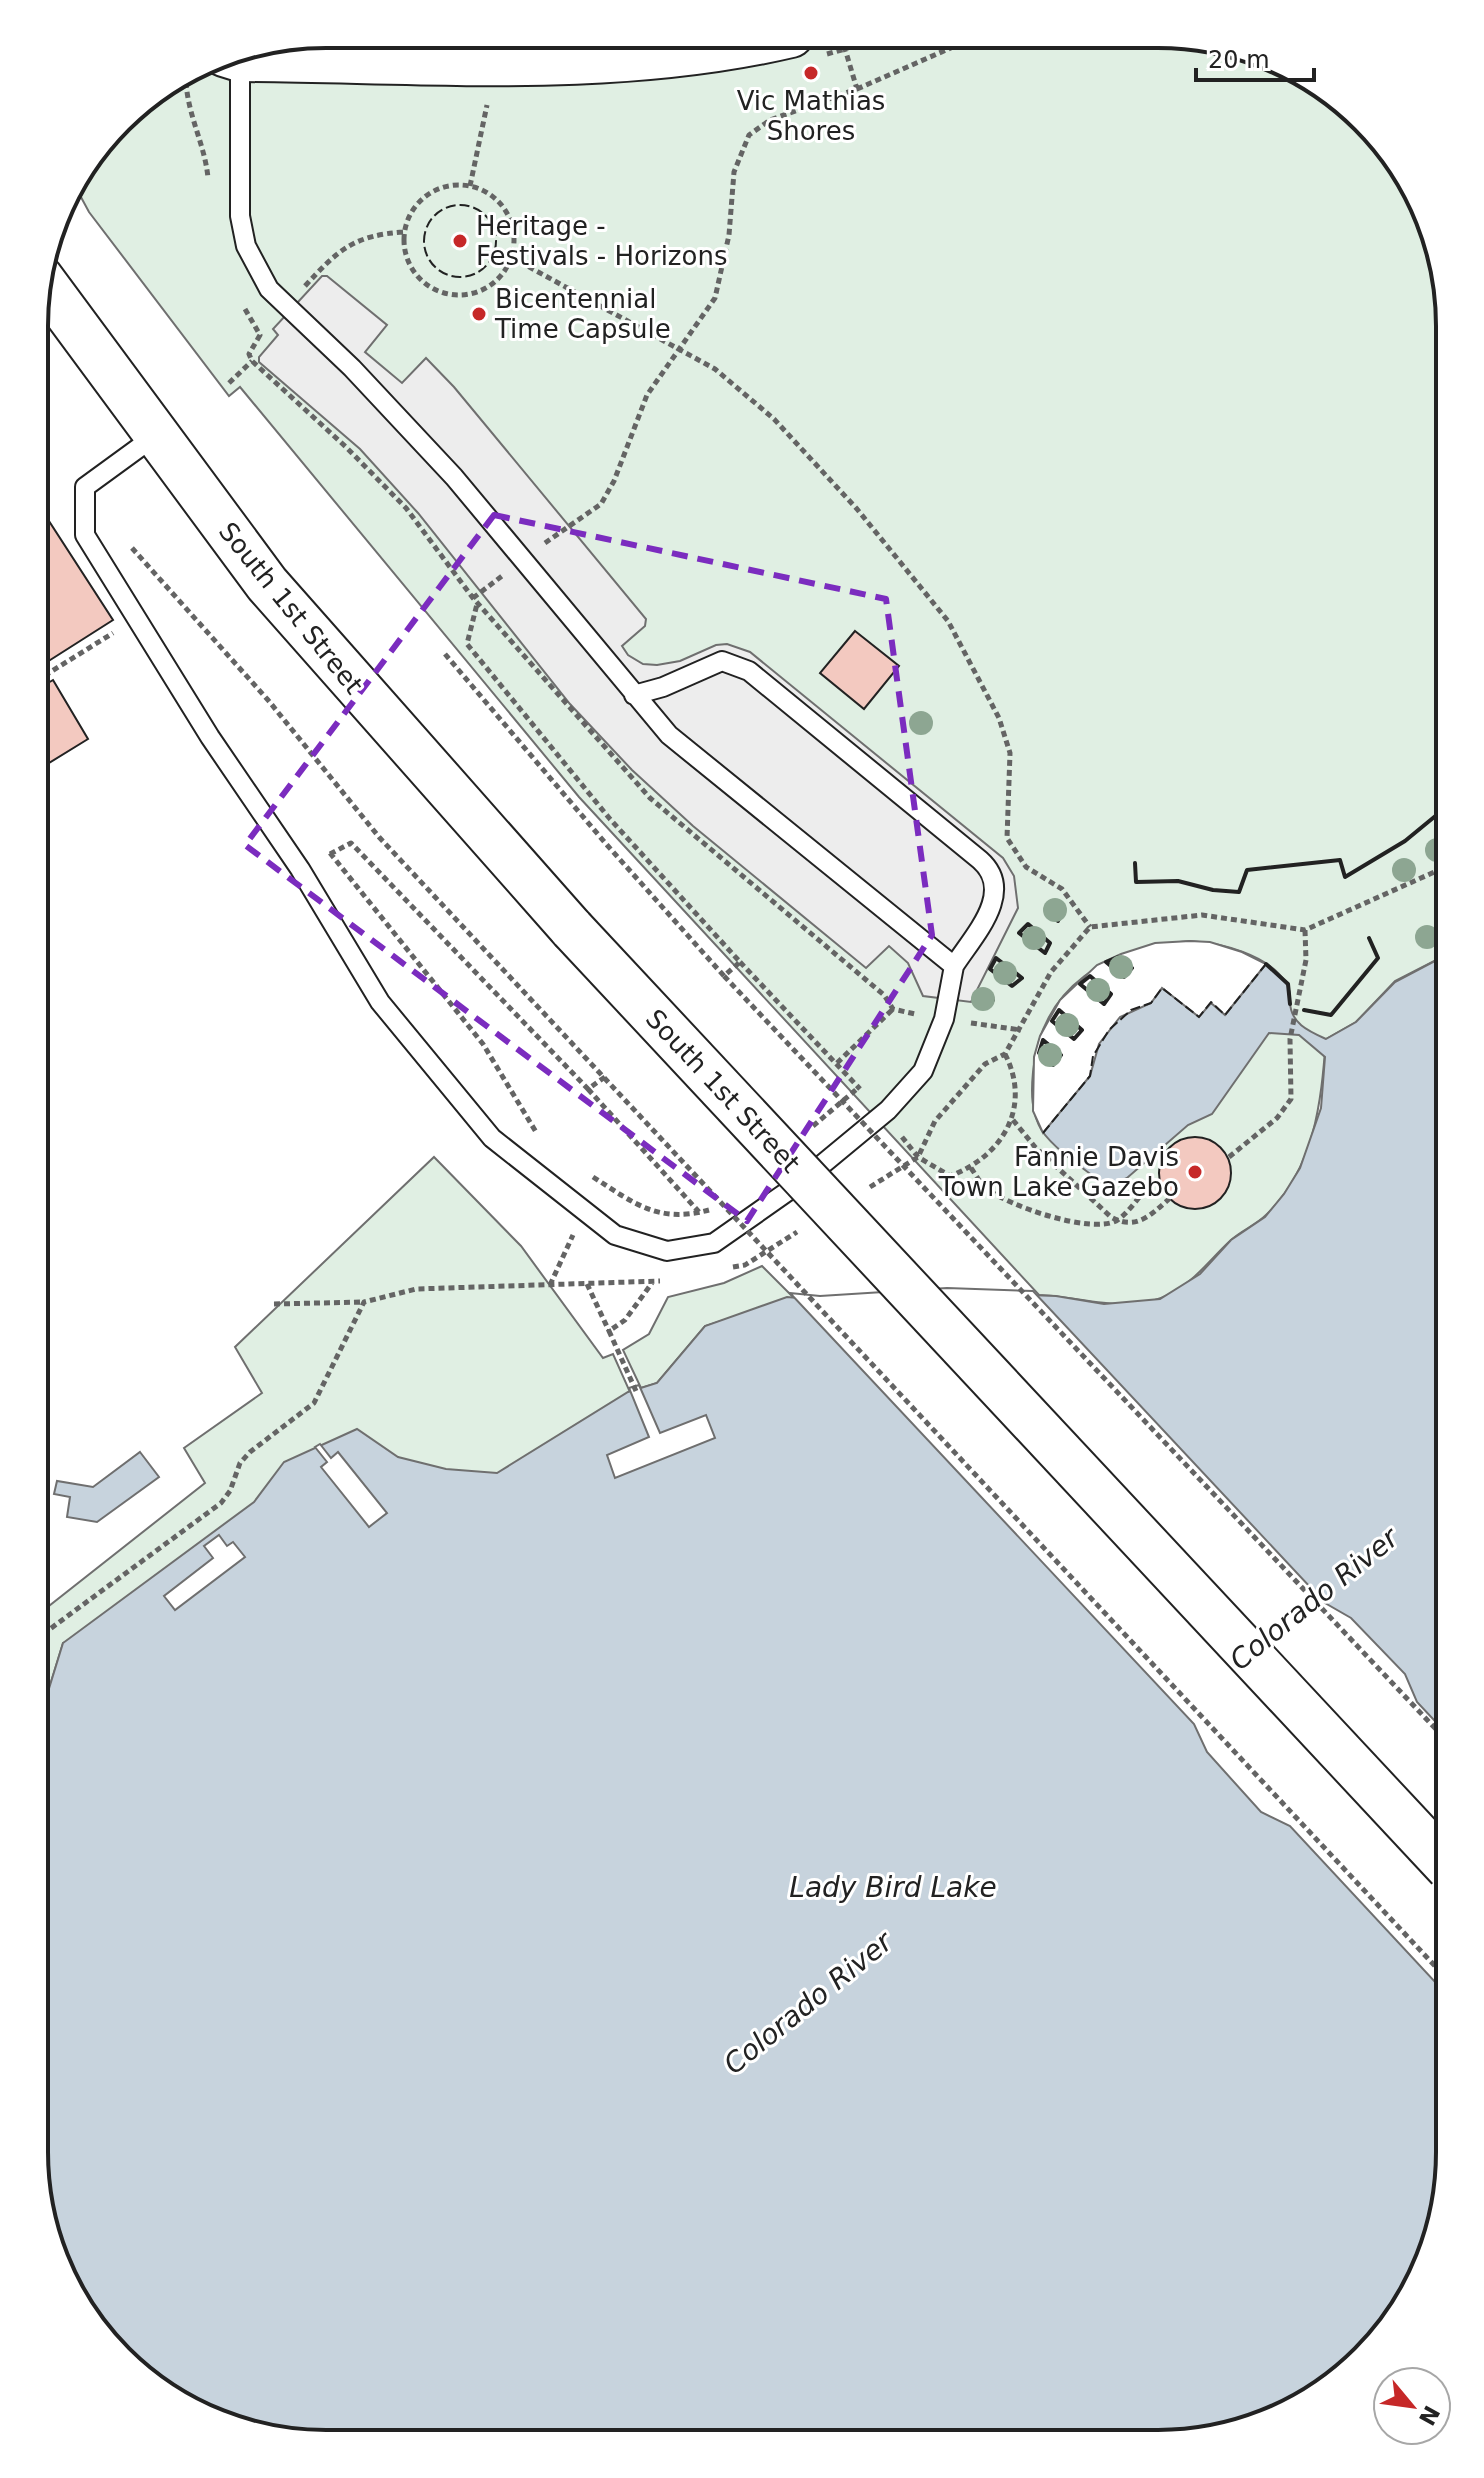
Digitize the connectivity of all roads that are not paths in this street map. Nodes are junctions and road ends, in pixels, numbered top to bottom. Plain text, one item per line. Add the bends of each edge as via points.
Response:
1 (721, 49) edge
2 (262, 56) edge
3 (235, 63) edge
4 (50, 291) edge
5 (155, 436) junction
6 (634, 695) junction
7 (954, 966) junction
8 (1435, 1853) edge

1 - 2 main road via 615,61
3 - 6 lane via 240,216 255,269 454,477
4 - 5 main road, South 1st Street
5 - 7 lane via 85,487 85,535 380,1002 492,1138 615,1235 667,1251 714,1243 759,1215 888,1110 923,1071 935,1047
5 - 8 main road, South 1st Street, bridge via 267,584 572,929
6 - 7 lane via 669,735
6 - 7 lane via 722,661 749,671 980,860 995,880 995,895

